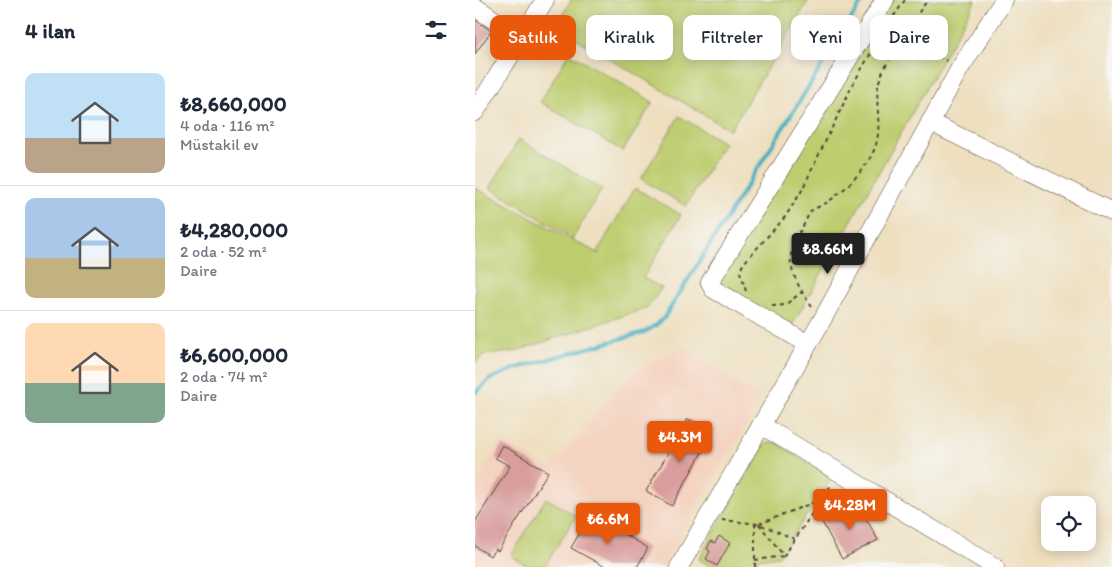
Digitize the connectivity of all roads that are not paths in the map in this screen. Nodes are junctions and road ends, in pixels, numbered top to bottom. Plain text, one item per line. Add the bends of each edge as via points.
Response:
1 (545, 0) edge
2 (885, 0) edge
3 (1004, 0) edge
4 (475, 7) edge
5 (536, 15) edge
6 (490, 17) edge
7 (507, 60) edge
8 (475, 112) edge
9 (930, 122) junction
10 (1112, 212) edge
11 (808, 344) junction
12 (761, 425) junction
13 (679, 567) edge
14 (995, 567) edge

1 - 5 street
2 - 11 street via 710,282 713,289
3 - 9 street
4 - 6 street
7 - 8 street
9 - 10 street
9 - 11 street
11 - 12 street
12 - 13 street
12 - 14 street

